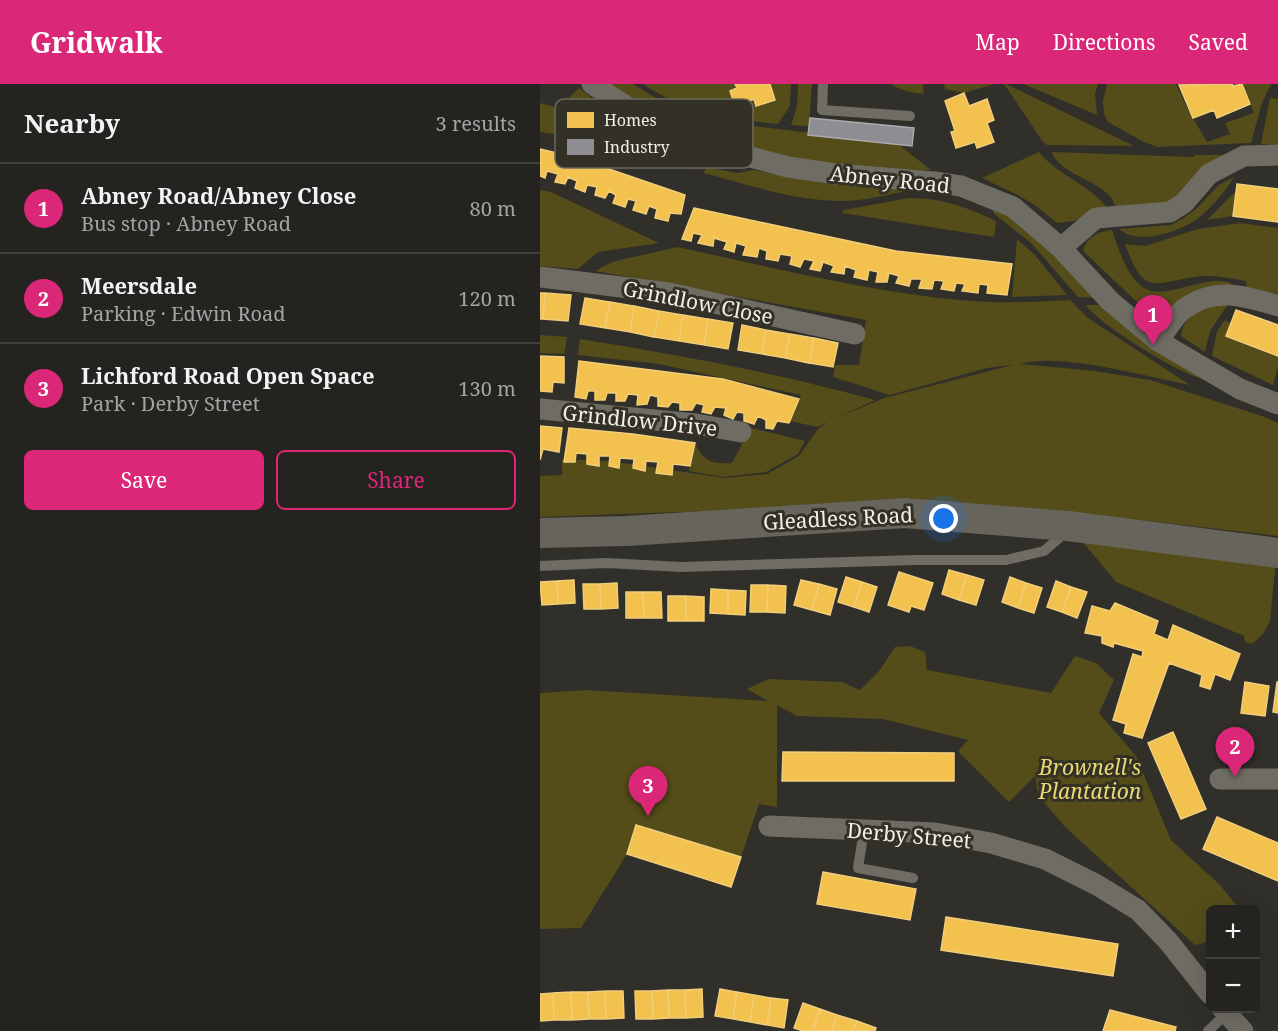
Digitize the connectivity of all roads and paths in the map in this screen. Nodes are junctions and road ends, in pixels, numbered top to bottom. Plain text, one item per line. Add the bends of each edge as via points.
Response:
1 (592, 84) edge
2 (823, 84) edge
3 (615, 99) edge
4 (910, 116) dead end
5 (1278, 155) edge
6 (753, 158) edge
7 (1061, 248) junction
8 (540, 277) edge
9 (1278, 306) edge
10 (855, 334) dead end
11 (1158, 341) junction
12 (1278, 404) edge
13 (540, 409) edge
14 (741, 432) dead end
15 (1068, 526) junction
16 (540, 533) edge
17 (1278, 553) edge
18 (540, 566) edge
19 (1220, 779) dead end
20 (1278, 779) edge
21 (769, 826) dead end
22 (864, 830) junction
23 (913, 878) dead end
24 (1206, 989) edge
25 (1222, 1013) edge
26 (1226, 1013) edge
27 (1208, 1031) edge
28 (1243, 1031) edge

1 - 3 street, Abney Road
2 - 4 lane via 822,110
5 - 7 street via 1244,156 1209,174 1184,203 1170,212 1095,218
6 - 7 street, Abney Road via 836,174 962,186 1012,207
7 - 11 street, Abney Road via 1110,301
8 - 10 street, Grindlow Close via 669,293
9 - 11 street via 1237,294 1209,296 1183,309
11 - 12 street, Abney Road via 1240,389
13 - 14 street, Grindlow Drive
15 - 16 main road, Gleadless Road via 905,513
15 - 17 main road, Gleadless Road
15 - 18 lane via 1066,534 1044,551 1006,561
19 - 20 street
21 - 22 street, Derby Street
22 - 23 lane via 858,868
22 - 24 street, Derby Street via 935,833 991,843 1045,859 1138,910
25 - 27 lane
26 - 28 street

